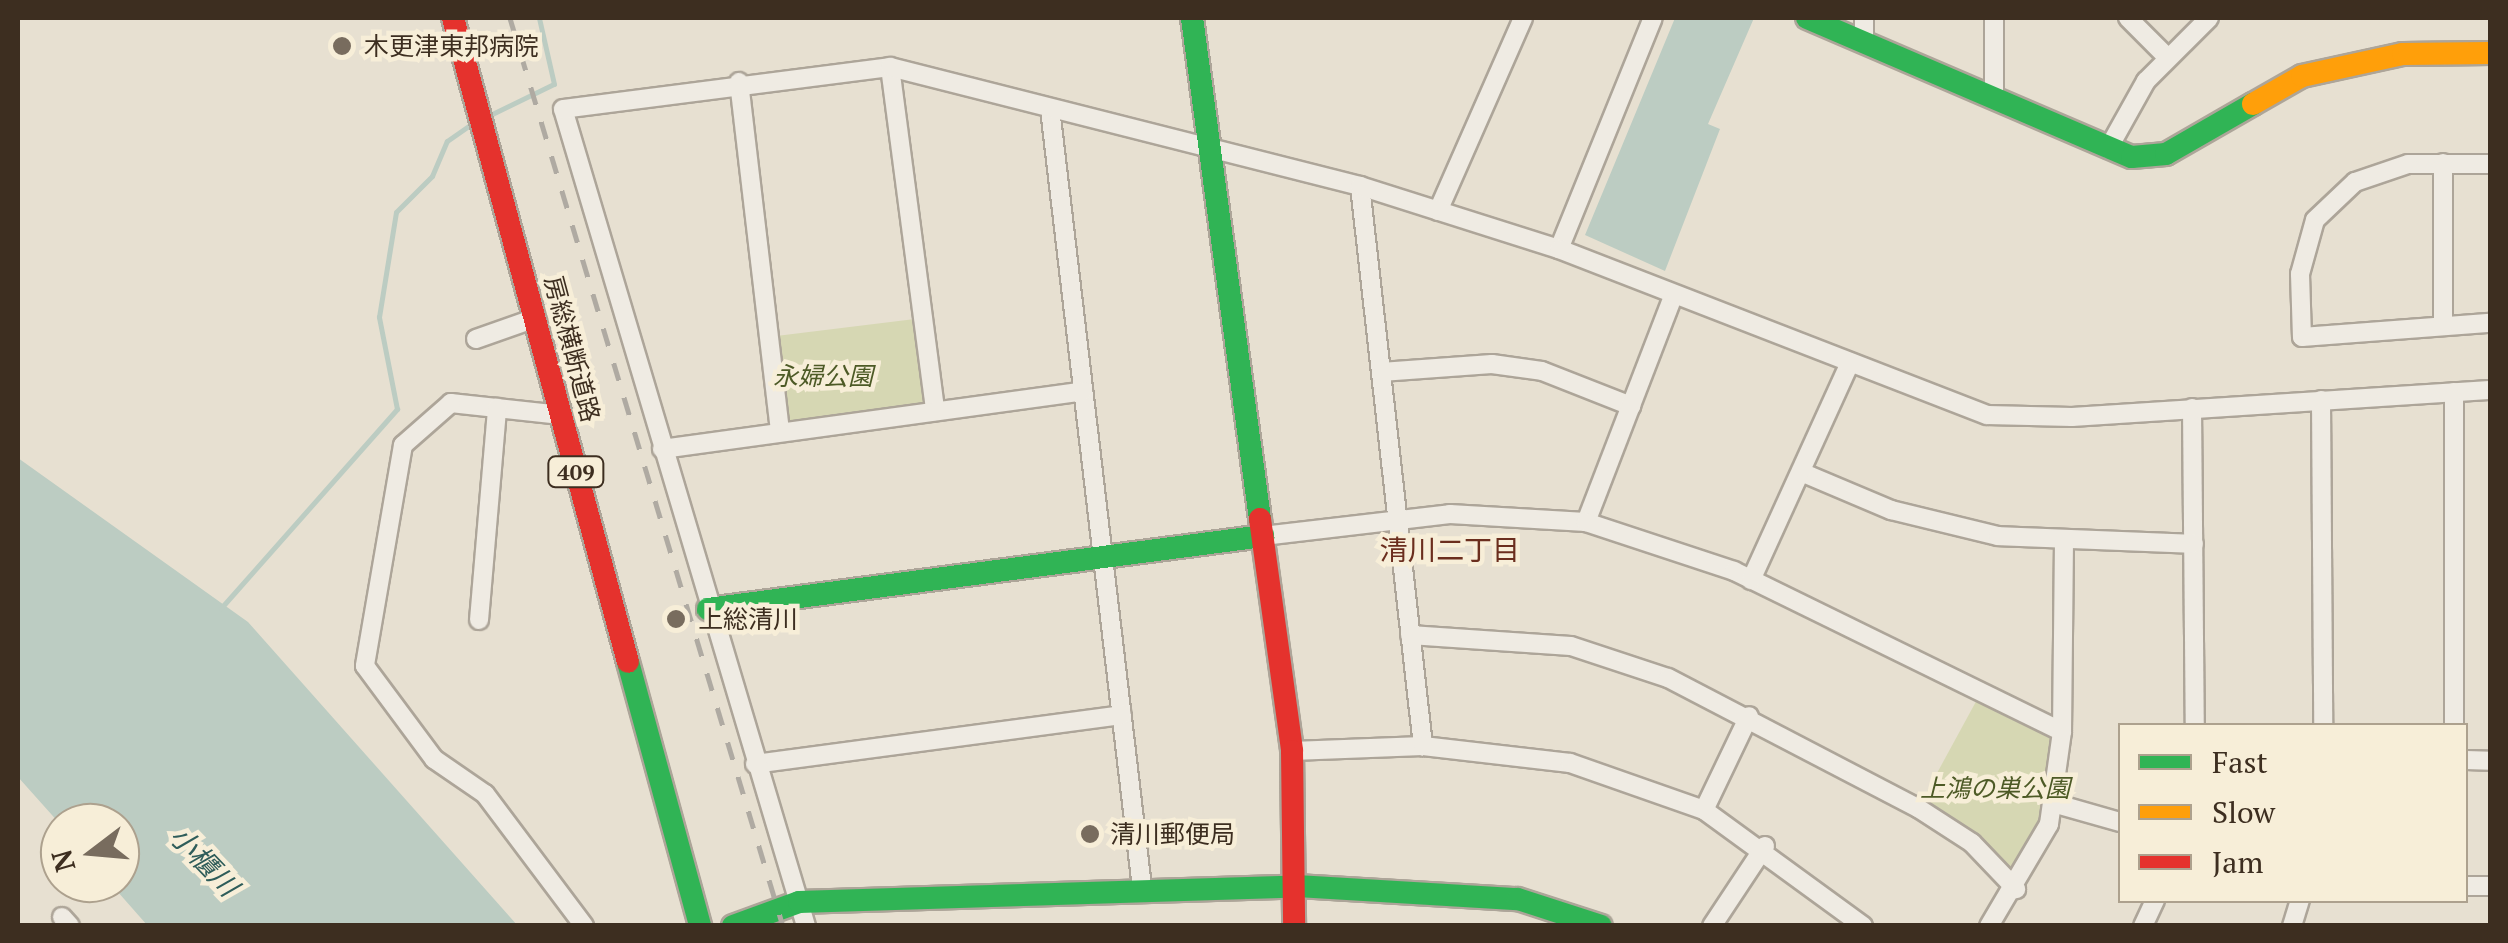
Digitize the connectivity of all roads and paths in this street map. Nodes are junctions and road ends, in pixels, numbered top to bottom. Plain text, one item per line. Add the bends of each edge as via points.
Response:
1 (452, 18) edge
2 (1192, 18) edge
3 (1523, 18) edge
4 (1653, 18) edge
5 (1807, 18) edge
6 (1864, 18) edge
7 (1994, 18) edge
8 (2128, 18) edge
9 (2209, 18) edge
10 (1864, 42) junction
11 (2490, 53) edge
12 (2167, 56) junction
13 (890, 68) junction
14 (738, 82) junction
15 (1994, 99) junction
16 (1050, 109) junction
17 (1210, 149) junction
18 (2108, 149) junction
19 (2444, 163) junction
20 (2490, 164) edge
21 (1360, 186) junction
22 (1438, 211) junction
23 (1559, 249) junction
24 (1674, 294) junction
25 (536, 318) junction
26 (2490, 324) edge
27 (2444, 326) junction
28 (476, 338) dead end
29 (1850, 363) junction
30 (1381, 372) junction
31 (2490, 390) edge
32 (1083, 392) junction
33 (2454, 392) junction
34 (2320, 400) junction
35 (1630, 406) junction
36 (497, 408) junction
37 (2192, 408) junction
38 (935, 411) junction
39 (561, 415) junction
40 (780, 429) junction
41 (662, 449) junction
42 (1800, 472) junction
43 (1397, 518) junction
44 (1586, 522) junction
45 (1263, 536) junction
46 (2064, 542) junction
47 (2194, 544) junction
48 (1103, 557) junction
49 (1752, 580) junction
50 (708, 609) junction
51 (479, 620) dead end
52 (1410, 635) junction
53 (1122, 715) junction
54 (1749, 716) junction
55 (2194, 723) edge
56 (2323, 723) edge
57 (2454, 723) edge
58 (2062, 732) junction
59 (1423, 746) junction
60 (1292, 750) junction
61 (755, 764) junction
62 (2052, 803) junction
63 (1704, 810) junction
64 (2118, 821) edge
65 (1766, 846) junction
66 (1142, 886) junction
67 (1296, 886) junction
68 (2016, 889) junction
69 (799, 902) junction
70 (2154, 903) edge
71 (584, 926) edge
72 (700, 926) edge
73 (733, 926) edge
74 (806, 926) edge
75 (1294, 926) edge
76 (1600, 926) edge
77 (1712, 926) edge
78 (1863, 926) edge
79 (1990, 926) edge
80 (2143, 926) edge

1 - 25 main road, 房総横断道路 / 409
2 - 17 main road
3 - 22 street
4 - 23 street
5 - 10 main road
6 - 10 street
7 - 15 street
8 - 12 street
9 - 12 street
10 - 15 main road
11 - 18 main road via 2403,54 2333,67 2276,88 2166,154
12 - 18 street
13 - 14 street
13 - 16 street
13 - 38 street
14 - 40 street
14 - 41 street via 563,109
15 - 18 main road
16 - 17 street
16 - 32 street
17 - 21 street
17 - 45 main road
19 - 20 street
19 - 27 street
19 - 27 street via 2355,182 2315,220 2300,274 2302,337
21 - 22 street
21 - 30 street
22 - 23 street
23 - 24 street
24 - 29 street
24 - 35 street
25 - 28 street
25 - 39 main road, 房総横断道路 / 409
26 - 27 street
29 - 37 street via 1988,414
29 - 42 street
30 - 35 street via 1492,364 1589,386
30 - 43 street
31 - 33 street
32 - 38 street
32 - 48 street
33 - 34 street
33 - 57 street
34 - 37 street
34 - 56 street
35 - 44 street
36 - 39 street
36 - 51 street
36 - 71 street via 439,406 403,445 366,666 434,759 485,794
37 - 47 street
38 - 40 street
39 - 72 main road, 房総横断道路 / 409
40 - 41 street
41 - 50 street
42 - 46 street via 1940,524
42 - 49 street
43 - 44 street
43 - 45 street
43 - 52 street
44 - 49 street
45 - 48 main road
45 - 60 main road
46 - 47 street
46 - 58 street
47 - 55 street
48 - 50 main road
48 - 53 street
49 - 58 street
50 - 61 street
52 - 54 street via 1571,646
52 - 59 street
53 - 61 street
53 - 66 street
54 - 63 street
54 - 68 street via 1958,834
58 - 62 street
59 - 60 street
59 - 63 street via 1570,763
60 - 67 main road
61 - 69 street
62 - 64 street
62 - 68 street
63 - 65 street
65 - 77 street
65 - 78 street
66 - 67 main road
66 - 69 main road
67 - 75 main road
67 - 76 main road via 1501,896
68 - 79 street
69 - 73 main road
69 - 74 street
70 - 80 street

